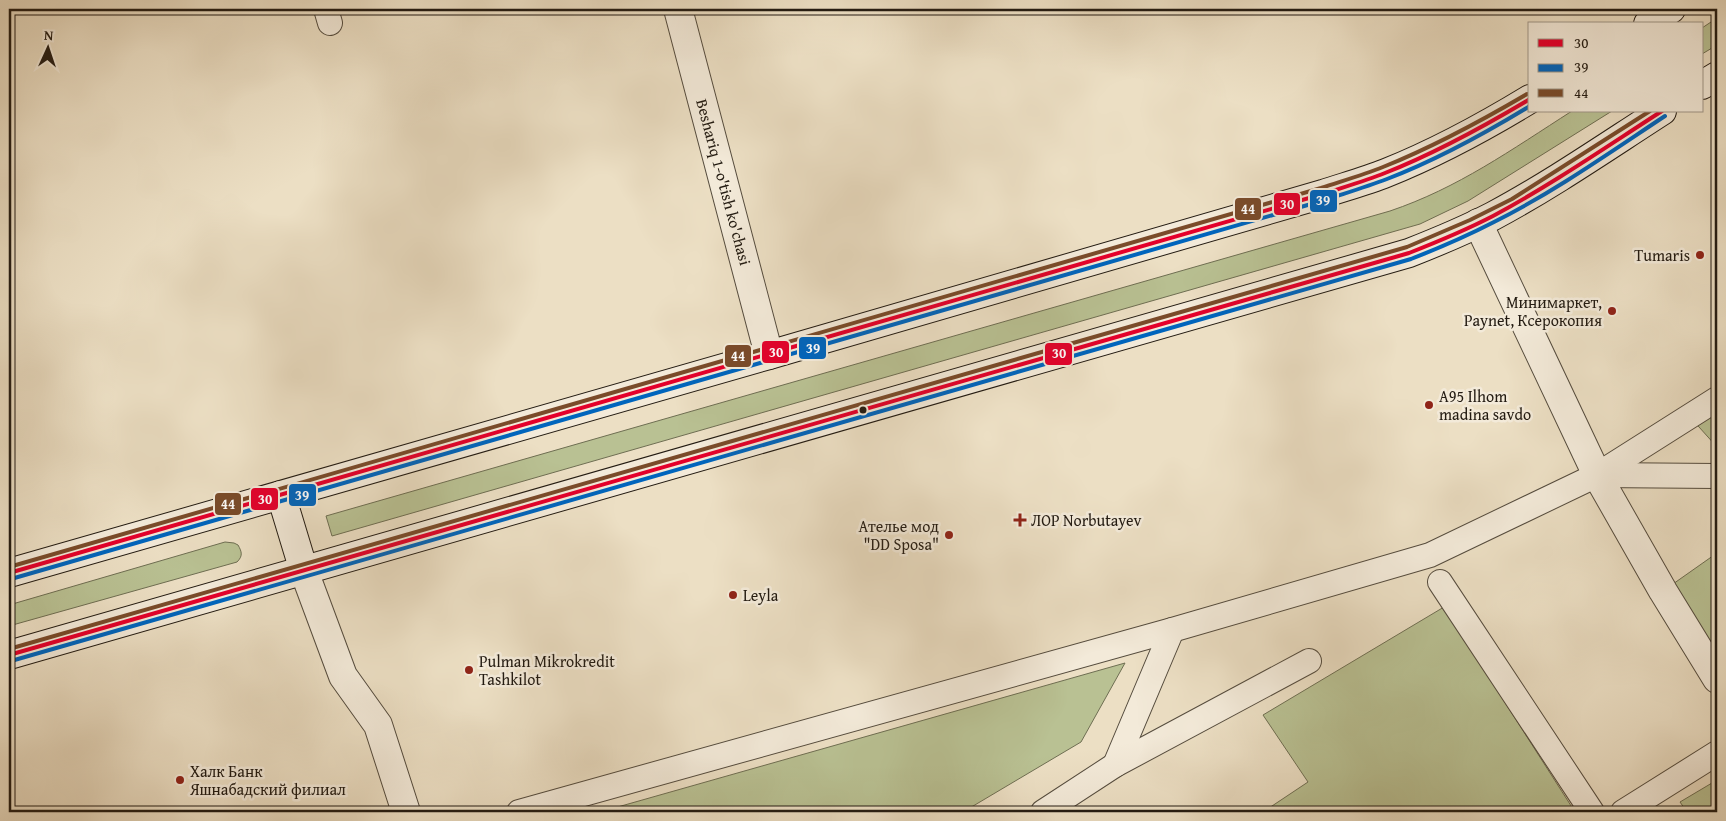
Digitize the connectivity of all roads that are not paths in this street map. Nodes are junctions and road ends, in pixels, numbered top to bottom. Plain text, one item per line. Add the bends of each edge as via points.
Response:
1 (678, 9) edge
2 (1671, 9) edge
3 (1651, 22) edge
4 (1717, 76) edge
5 (1704, 84) edge
6 (1528, 99) edge
7 (1660, 112) edge
8 (1478, 223) junction
9 (769, 355) junction
10 (1717, 399) edge
11 (1598, 475) junction
12 (1717, 476) edge
13 (281, 495) junction
14 (304, 571) junction
15 (9, 573) edge
16 (1440, 582) dead end
17 (1172, 630) junction
18 (9, 655) edge
19 (1309, 661) dead end
20 (1717, 679) edge
21 (1717, 754) edge
22 (1115, 765) junction
23 (525, 811) edge
24 (406, 812) edge
25 (1043, 812) edge
26 (1592, 812) edge
27 (1623, 812) edge

1 - 9 main road, Beshariq 1-o'tish ko'chasi
2 - 3 main road
4 - 5 main road
6 - 9 main road via 1444,147 1385,174
7 - 8 main road
8 - 11 main road
8 - 14 main road via 1409,253
9 - 13 main road
10 - 11 lane
11 - 12 lane
11 - 17 lane via 1430,555
11 - 20 main road
13 - 14 main road
13 - 15 main road
14 - 18 main road
14 - 24 main road via 343,676 378,725
16 - 26 lane
17 - 22 lane
17 - 23 lane
19 - 22 lane
21 - 27 lane
22 - 25 lane

